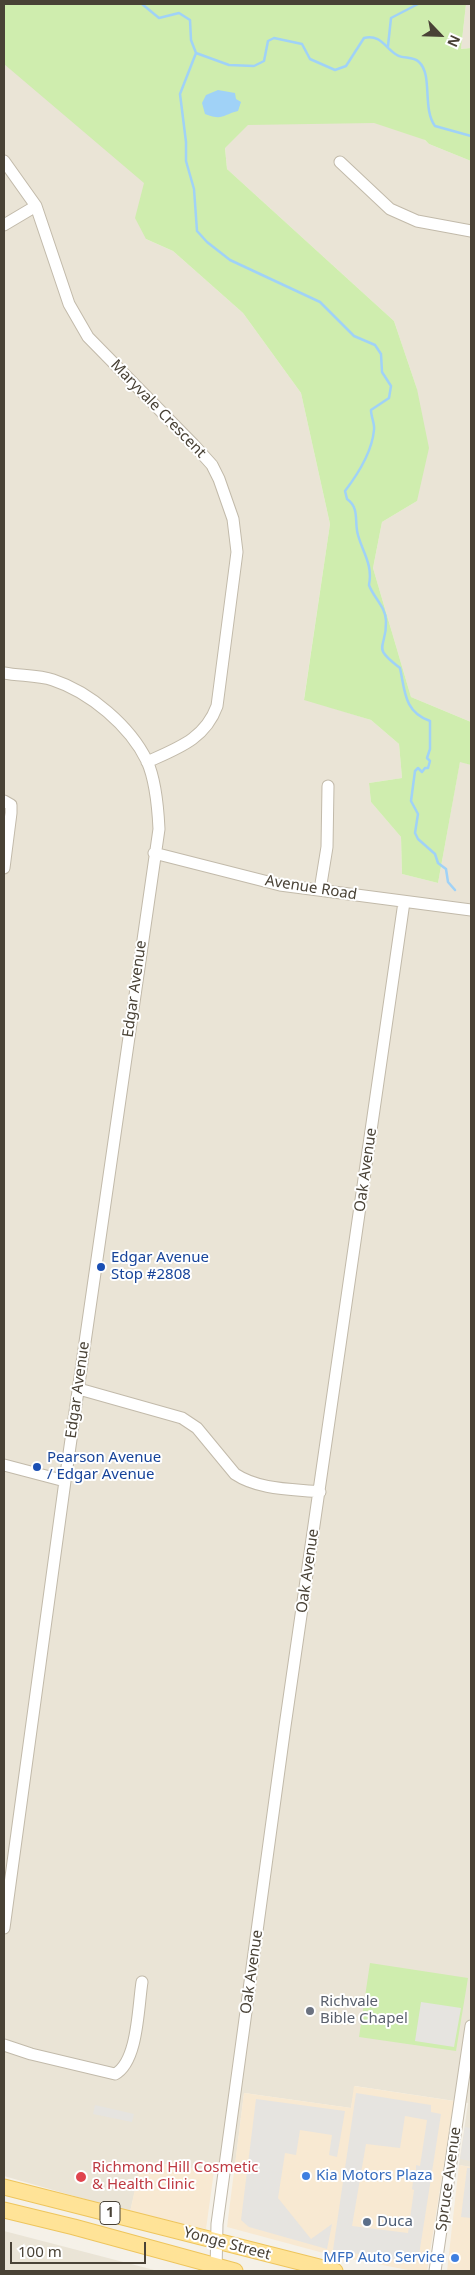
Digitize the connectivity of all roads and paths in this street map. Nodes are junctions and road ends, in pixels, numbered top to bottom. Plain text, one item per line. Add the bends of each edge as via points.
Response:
1 (4, 161) edge
2 (340, 162) dead end
3 (36, 206) junction
4 (4, 226) edge
5 (471, 231) edge
6 (4, 673) edge
7 (147, 762) junction
8 (328, 786) dead end
9 (4, 801) edge
10 (154, 853) junction
11 (4, 868) edge
12 (320, 890) junction
13 (404, 902) junction
14 (471, 910) edge
15 (79, 1389) junction
16 (4, 1465) edge
17 (64, 1481) junction
18 (320, 1492) junction
19 (4, 1928) edge
20 (142, 1982) dead end
21 (471, 2026) edge
22 (4, 2045) edge
23 (4, 2187) edge
24 (4, 2210) edge
25 (216, 2241) junction
26 (216, 2269) edge
27 (235, 2271) edge
28 (335, 2271) edge
29 (435, 2271) edge

1 - 3 street, Maryvale Crescent
2 - 5 street via 390,209 417,221
3 - 4 street
3 - 7 street, Maryvale Crescent via 76,320 99,350 212,465 233,519 237,565 217,706 212,721 181,746
6 - 7 street via 53,680 93,699 124,728
7 - 10 street, Edgar Avenue via 157,803 158,829
8 - 12 street via 328,832
9 - 11 street via 10,805 11,813
10 - 12 street, Avenue Road via 280,885
10 - 15 street, Edgar Avenue
12 - 13 street, Avenue Road
13 - 14 street, Avenue Road
13 - 18 street, Oak Avenue
15 - 17 street, Edgar Avenue
15 - 18 street via 182,1418 197,1428 235,1474 242,1478 260,1485
16 - 17 street
17 - 19 street, Edgar Avenue
18 - 25 street, Oak Avenue
20 - 22 street via 131,2056 123,2070 115,2074
21 - 29 street, Spruce Avenue
23 - 25 main road, Yonge Street / 1
24 - 26 main road, Yonge Street / 1
25 - 26 street, Oak Avenue
25 - 28 main road, Yonge Street / 1
26 - 27 main road, Yonge Street / 1

